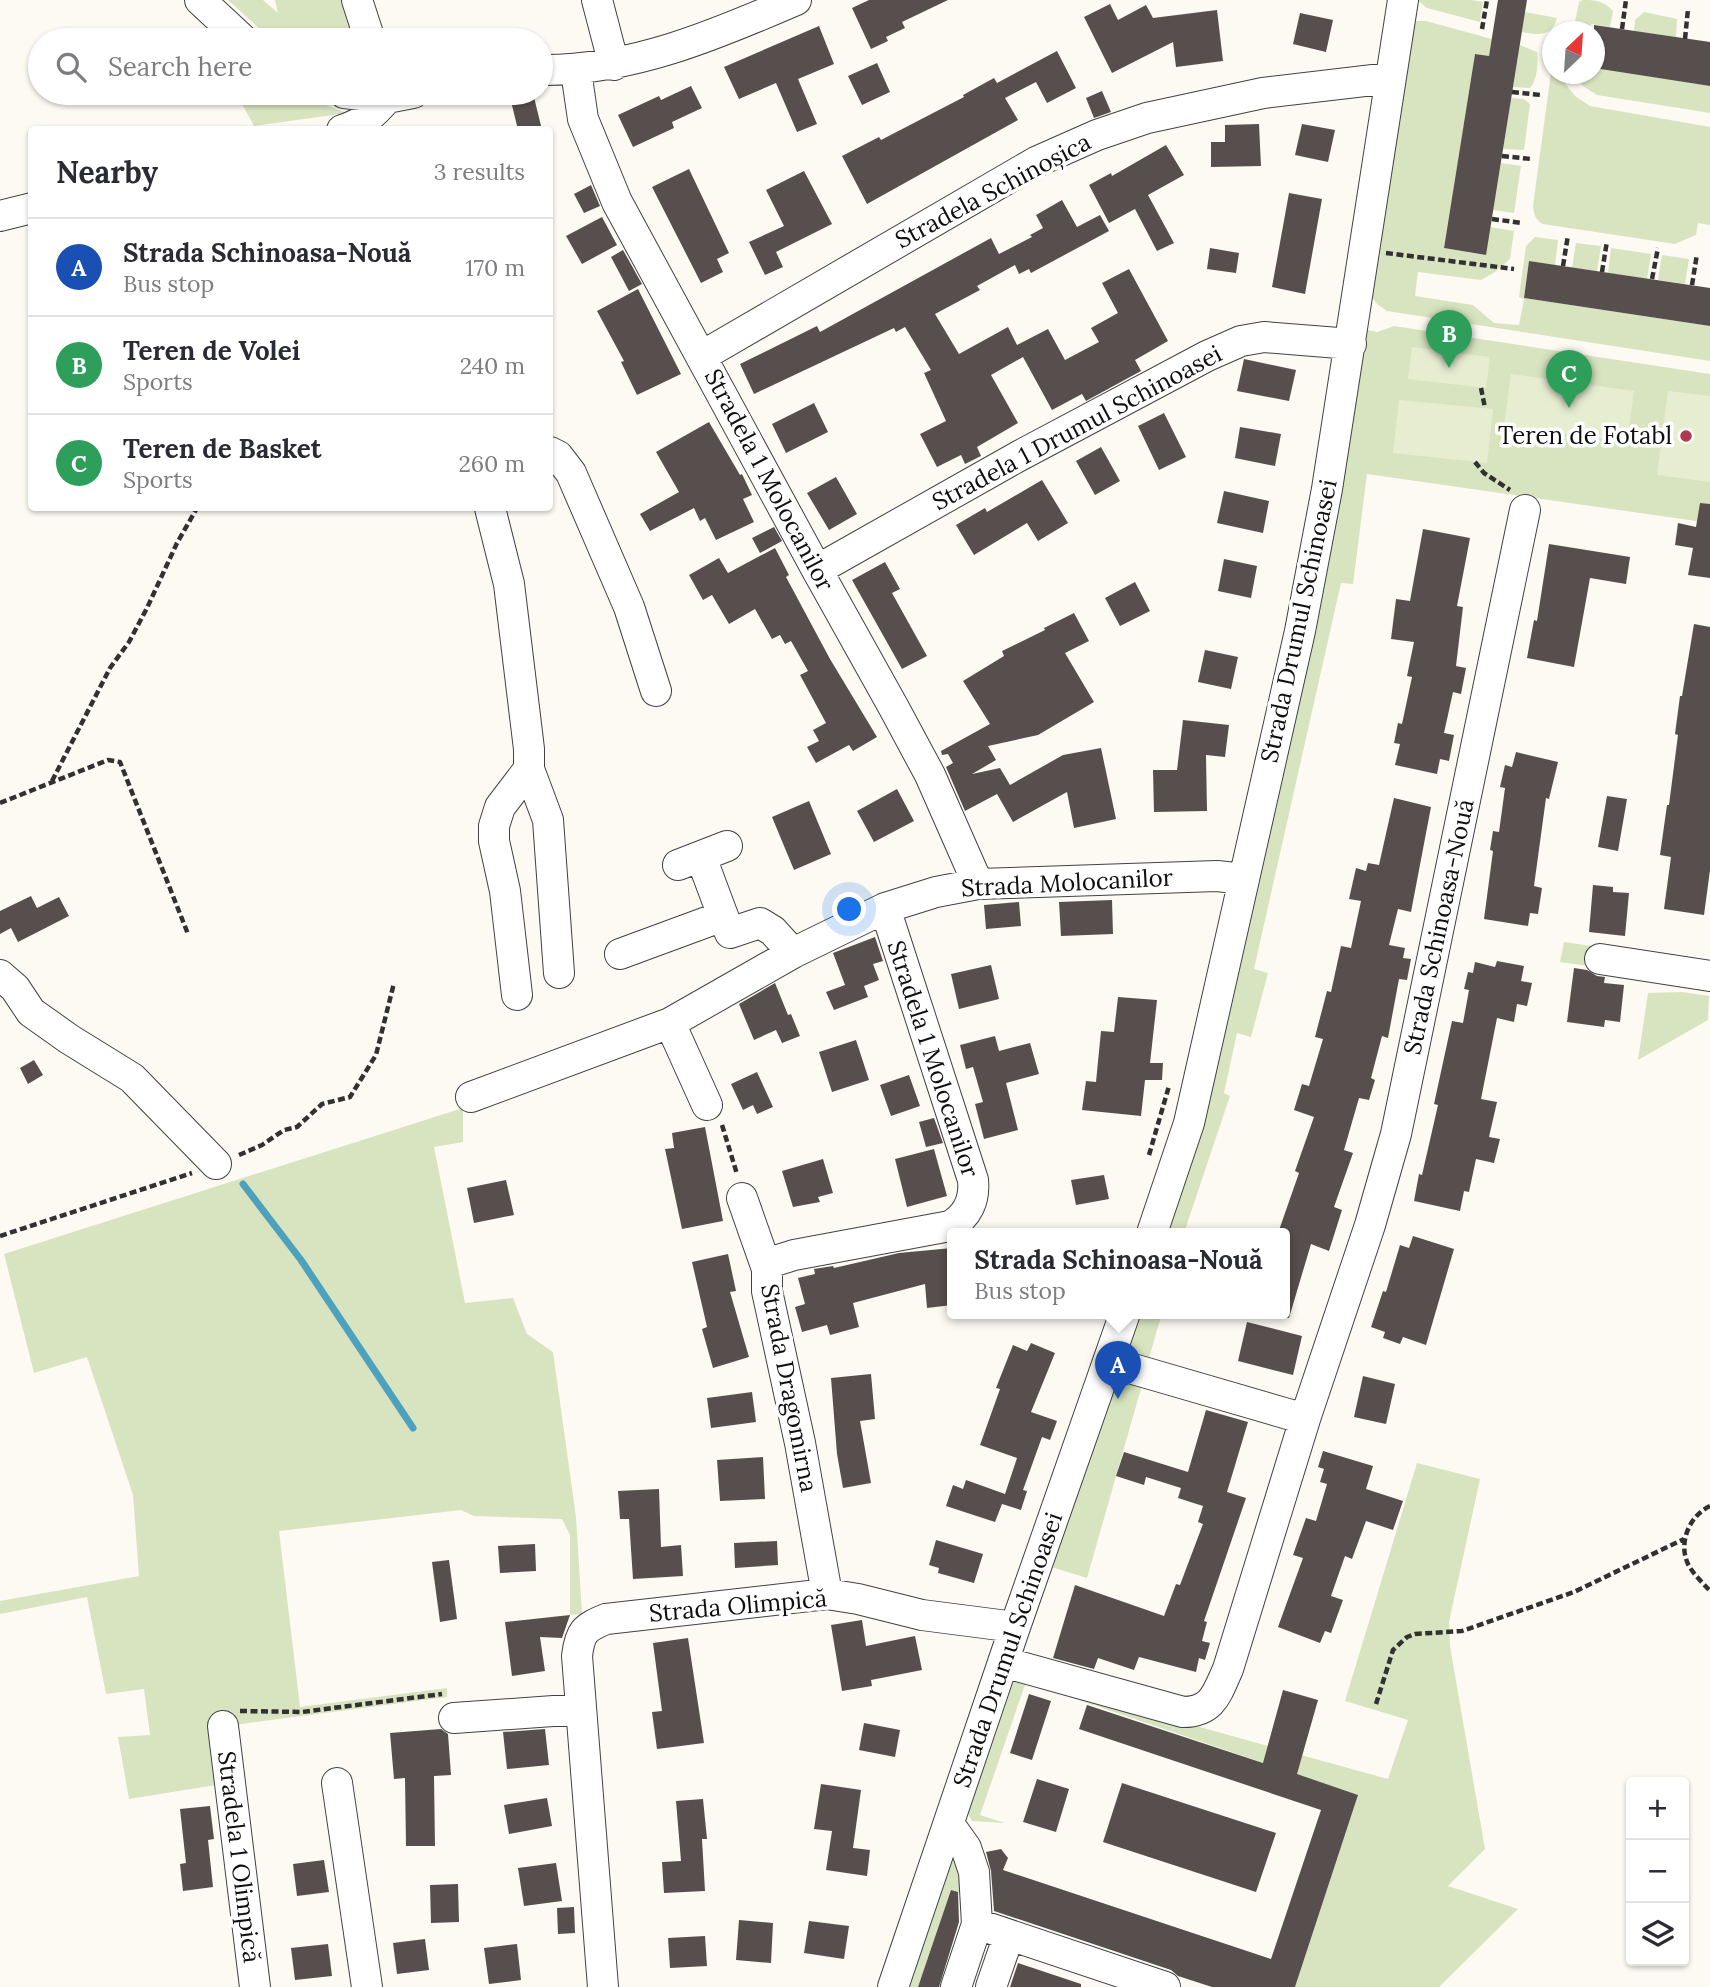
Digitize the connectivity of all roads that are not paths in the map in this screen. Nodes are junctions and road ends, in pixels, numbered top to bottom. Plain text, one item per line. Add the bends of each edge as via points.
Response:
1 (200, 0) edge
2 (357, 0) edge
3 (597, 0) edge
4 (796, 0) edge
5 (1403, 0) edge
6 (230, 28) edge
7 (366, 28) edge
8 (614, 65) junction
9 (553, 70) edge
10 (576, 71) junction
11 (1390, 78) junction
12 (384, 105) edge
13 (392, 105) edge
14 (357, 126) edge
15 (387, 126) edge
16 (28, 209) edge
17 (0, 216) edge
18 (1351, 344) junction
19 (702, 356) junction
20 (553, 454) edge
21 (1525, 510) road end
22 (491, 511) edge
23 (817, 570) junction
24 (656, 691) dead end
25 (529, 769) junction
26 (702, 856) dead end
27 (1244, 879) junction
28 (978, 884) junction
29 (885, 908) junction
30 (723, 916) junction
31 (793, 953) junction
32 (620, 954) dead end
33 (1600, 959) dead end
34 (559, 973) dead end
35 (1710, 976) edge
36 (8, 982) edge
37 (517, 995) dead end
38 (670, 1023) junction
39 (471, 1097) dead end
40 (707, 1105) road end
41 (216, 1164) dead end
42 (742, 1198) road end
43 (968, 1209) joint
44 (1154, 1228) edge
45 (767, 1269) junction
46 (1123, 1319) edge
47 (1109, 1362) junction
48 (1305, 1419) junction
49 (827, 1594) junction
50 (1015, 1627) junction
51 (1003, 1662) junction
52 (448, 1706) road end
53 (581, 1709) junction
54 (223, 1726) road end
55 (337, 1783) dead end
56 (949, 1824) junction
57 (977, 1924) junction
58 (1009, 1935) junction
59 (256, 1987) edge
60 (367, 1987) edge
61 (603, 1987) edge
62 (893, 1987) edge
63 (956, 1987) edge
64 (990, 1987) edge
65 (1165, 1987) edge

1 - 6 street
2 - 7 street
3 - 8 street
4 - 8 street via 674,48
5 - 11 street, Strada Drumul Schinoasei
8 - 10 street
9 - 10 street
10 - 19 street, Stradela 1 Molocanilor via 583,119 617,202
11 - 18 street, Strada Drumul Schinoasei
11 - 19 street, Stradela Schinoșica via 1263,93 1147,118 1097,135 1036,162
12 - 14 street
13 - 15 street
16 - 17 street
18 - 23 street, Stradela 1 Drumul Schinoasei via 1264,337 1241,341 1019,456
18 - 27 street, Strada Drumul Schinoasei via 1300,631
19 - 23 street, Stradela 1 Molocanilor
20 - 24 street via 571,474 629,607
21 - 48 street, Strada Schinoasa-Nouă via 1396,1133
22 - 25 street via 509,584
23 - 28 street, Stradela 1 Molocanilor via 930,775
25 - 34 street via 548,820
25 - 37 street via 500,807 494,826
26 - 30 street
27 - 28 street, Strada Molocanilor via 1217,876
27 - 44 street, Strada Drumul Schinoasei via 1188,1124
28 - 29 street, Strada Molocanilor
29 - 31 street, Strada Molocanilor
29 - 43 street, Stradela 1 Molocanilor via 973,1180
30 - 31 street via 730,933 760,923
30 - 32 street
31 - 38 street, Strada Molocanilor
33 - 35 street
36 - 41 street via 31,1013 132,1078
38 - 39 street, Strada Molocanilor
38 - 40 street
42 - 45 street
43 - 45 street, Strada Dragomirna via 950,1226 794,1255
45 - 49 street, Strada Dragomirna via 767,1291
46 - 47 street, Strada Drumul Schinoasei
47 - 48 street
47 - 50 street, Strada Drumul Schinoasei
48 - 51 street, Strada Schinoasa-Nouă via 1228,1669 1206,1707 1183,1712
49 - 50 street, Strada Olimpică via 922,1615
49 - 53 street, Strada Olimpică via 606,1619 592,1625 583,1631 577,1656
50 - 51 street, Strada Drumul Schinoasei
51 - 56 street, Strada Drumul Schinoasei
52 - 53 street
53 - 61 street, Strada Olimpică
54 - 59 street, Stradela 1 Olimpică
55 - 60 street
56 - 57 street via 974,1872
56 - 62 street, Strada Drumul Schinoasei
57 - 58 street
57 - 63 street
58 - 64 street
58 - 65 street

